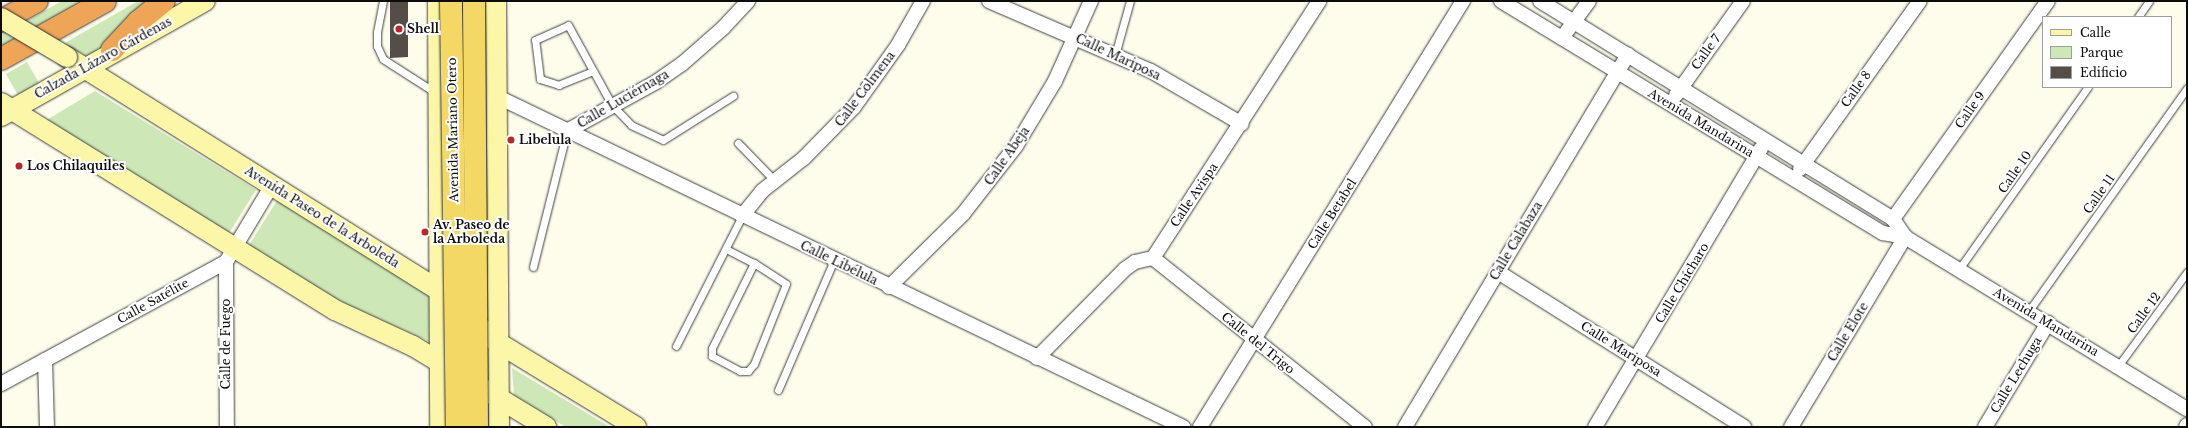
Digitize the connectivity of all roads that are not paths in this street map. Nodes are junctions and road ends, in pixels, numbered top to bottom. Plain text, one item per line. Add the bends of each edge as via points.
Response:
1 (24, 1) edge
2 (36, 1) edge
3 (105, 1) edge
4 (164, 1) edge
5 (205, 1) edge
6 (384, 1) edge
7 (438, 1) edge
8 (451, 1) edge
9 (455, 1) edge
10 (474, 1) edge
11 (496, 1) edge
12 (748, 1) edge
13 (923, 1) edge
14 (989, 1) edge
15 (1091, 1) edge
16 (1130, 1) edge
17 (1319, 1) edge
18 (1463, 1) edge
19 (1500, 1) edge
20 (1540, 1) edge
21 (1589, 1) edge
22 (1743, 1) edge
23 (1920, 1) edge
24 (2048, 1) edge
25 (2149, 1) edge
26 (2139, 16) edge
27 (1, 19) edge
28 (1574, 22) junction
29 (1077, 38) junction
30 (1562, 38) junction
31 (112, 50) junction
32 (1115, 55) junction
33 (1628, 55) junction
34 (1, 59) edge
35 (75, 62) junction
36 (593, 71) junction
37 (1616, 72) junction
38 (1681, 87) junction
39 (2087, 88) edge
40 (2187, 88) edge
41 (438, 94) junction
42 (496, 96) junction
43 (733, 96) dead end
44 (1669, 104) junction
45 (612, 105) junction
46 (4, 110) edge
47 (1242, 124) junction
48 (567, 131) junction
49 (1767, 139) junction
50 (738, 143) dead end
51 (1757, 157) junction
52 (1804, 162) junction
53 (1795, 178) junction
54 (775, 181) junction
55 (272, 185) junction
56 (742, 216) junction
57 (1893, 220) junction
58 (1905, 237) junction
59 (726, 249) junction
60 (230, 254) junction
61 (1153, 258) junction
62 (834, 260) junction
63 (754, 263) junction
64 (533, 267) dead end
65 (1959, 269) junction
66 (1498, 272) junction
67 (2187, 272) edge
68 (889, 287) junction
69 (438, 290) junction
70 (463, 312) junction
71 (2028, 312) junction
72 (2048, 323) junction
73 (1254, 340) junction
74 (497, 342) junction
75 (676, 346) dead end
76 (1037, 358) junction
77 (1637, 359) junction
78 (45, 360) junction
79 (440, 362) junction
80 (2118, 366) junction
81 (462, 376) junction
82 (1, 384) edge
83 (778, 390) dead end
84 (498, 398) junction
85 (2187, 409) edge
86 (47, 427) edge
87 (227, 427) edge
88 (440, 427) edge
89 (457, 427) edge
90 (477, 427) edge
91 (498, 427) edge
92 (546, 427) edge
93 (636, 427) edge
94 (1183, 427) edge
95 (1200, 427) edge
96 (1365, 427) edge
97 (1405, 427) edge
98 (1595, 427) edge
99 (1744, 427) edge
100 (1791, 427) edge
101 (1985, 427) edge

1 - 27 highway
2 - 27 highway
3 - 34 highway
4 - 31 highway via 138,22
5 - 31 street, Calzada Lázaro Cárdenas
6 - 41 lane via 377,32 378,46 383,59
7 - 41 street, Avenida Mariano Otero
8 - 89 main road, Avenida Mariano Otero, bridge
9 - 70 street
10 - 90 main road, Avenida Mariano Otero, bridge
11 - 42 street
12 - 45 street, Calle Luciérnaga via 723,28 682,64
13 - 54 street, Calle Colmena via 898,45 854,107 830,134
14 - 29 street, Calle Mariposa
15 - 29 street, Calle Abeja
16 - 32 lane
17 - 47 street, Calle Avispa
18 - 73 street, Calle Betabel
19 - 30 street, Avenida Mandarina
20 - 28 street, Avenida Mandarina
21 - 28 street
22 - 38 street, Calle 7
23 - 52 street, Calle 8
24 - 57 street, Calle 9
25 - 26 lane
27 - 35 street, Avenida Paseo de la Arboleda, bridge
28 - 30 street
28 - 33 street, Avenida Mandarina
29 - 32 street, Calle Mariposa
29 - 68 street, Calle Abeja via 1036,113 989,182 936,243
30 - 37 street, Avenida Mandarina
31 - 35 street, Calzada Lázaro Cárdenas
32 - 47 street, Calle Mariposa via 1151,71
33 - 37 street, Calle Calabaza
33 - 38 street, Avenida Mandarina
35 - 46 street, Calzada Lázaro Cárdenas
35 - 55 street, Avenida Paseo de la Arboleda
36 - 36 lane via 568,26 535,40 540,79 559,85
36 - 45 lane
37 - 44 street, Avenida Mandarina
37 - 66 street, Calle Calabaza
38 - 44 street, Calle 7
38 - 49 street, Avenida Mandarina
39 - 65 lane, Calle 10
40 - 71 lane, Calle 11
41 - 69 street, Avenida Mariano Otero
42 - 48 street, Calle Libélula
42 - 74 street
43 - 45 lane via 663,140 631,125
44 - 51 street, Avenida Mandarina
45 - 48 street, Calle Luciérnaga
46 - 60 street
47 - 61 street, Calle Avispa
48 - 56 street, Calle Libélula
48 - 64 lane
49 - 51 street, Calle Chícharo
49 - 52 street, Avenida Mandarina
50 - 54 lane
51 - 53 street, Avenida Mandarina
51 - 77 street, Calle Chícharo
52 - 53 street, Calle 8
52 - 57 street, Avenida Mandarina
53 - 58 street, Avenida Mandarina via 1883,233
54 - 56 street, Calle Colmena via 762,191
55 - 60 street
55 - 69 street, Avenida Paseo de la Arboleda
56 - 59 lane
56 - 62 street, Calle Libélula
57 - 58 street, Avenida Mandarina
58 - 65 street, Avenida Mandarina
58 - 100 street, Calle Elote
59 - 63 lane
59 - 75 lane
60 - 78 street, Calle Satélite
60 - 79 street
60 - 87 street, Calle de Fuego
61 - 73 street, Calle del Trigo
61 - 76 street via 1135,262 1125,269
62 - 68 street, Calle Libélula
62 - 83 lane
63 - 63 lane via 712,348 712,356 740,371 748,371 754,364 786,284
65 - 71 street, Avenida Mandarina
66 - 77 street, Calle Mariposa
66 - 97 street, Calle Calabaza
67 - 80 lane, Calle 12
68 - 76 street, Calle Libélula
69 - 70 street, Avenida Paseo de la Arboleda
69 - 79 street, Avenida Mariano Otero
70 - 74 street, Avenida Paseo de la Arboleda
70 - 81 street
71 - 72 street, Avenida Mandarina
72 - 80 street, Avenida Mandarina
72 - 101 street, Calle Lechuga
73 - 95 street, Calle Betabel
73 - 96 street, Calle del Trigo
74 - 84 street
74 - 93 street, Avenida Paseo de la Arboleda
76 - 94 street, Calle Libélula
77 - 98 street, Calle Chícharo
77 - 99 street, Calle Mariposa
78 - 82 street, Calle Satélite
78 - 86 street
79 - 81 street
79 - 88 street, Avenida Mariano Otero
80 - 85 street, Avenida Mandarina
81 - 84 street
84 - 91 street
84 - 92 street

